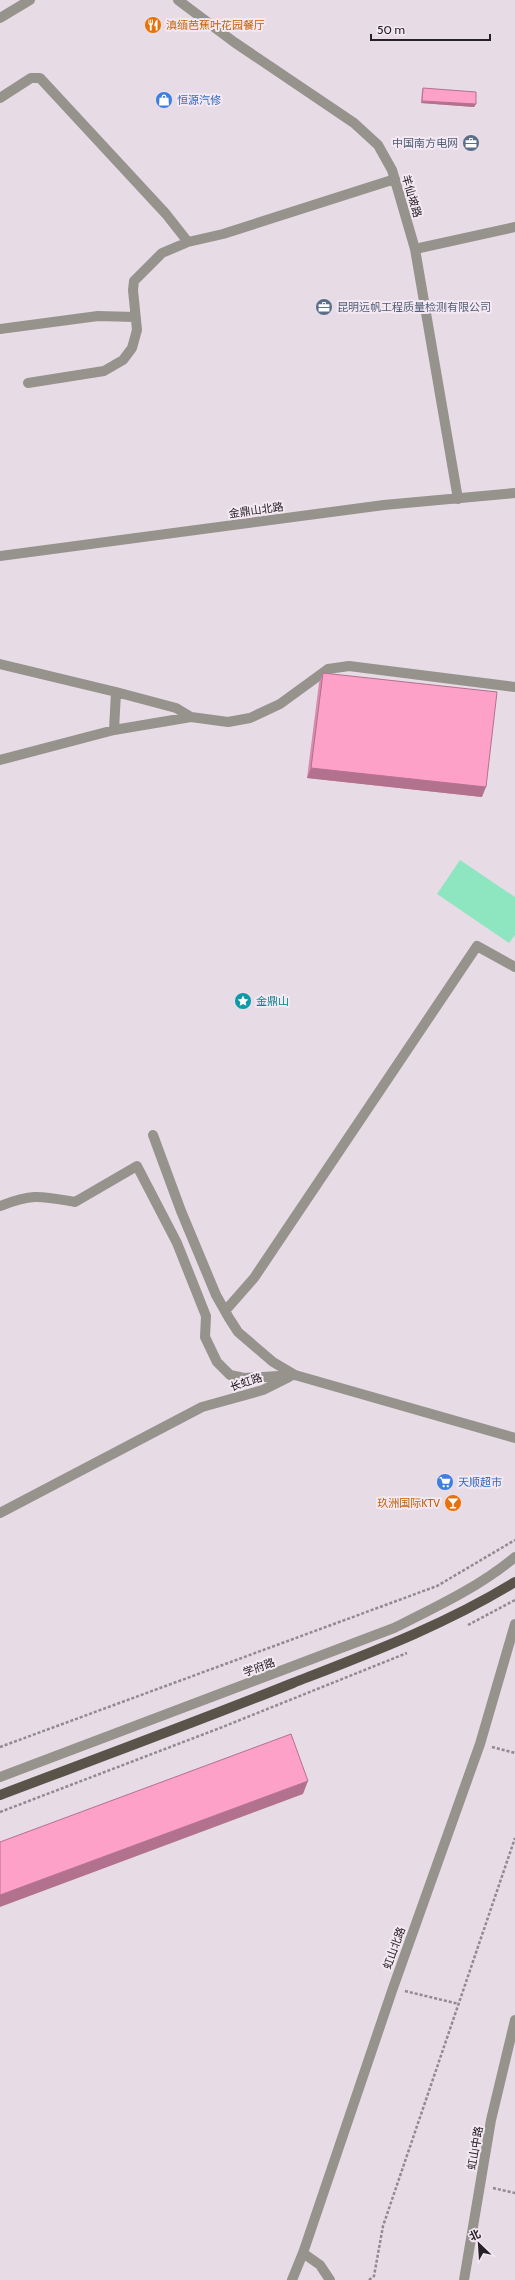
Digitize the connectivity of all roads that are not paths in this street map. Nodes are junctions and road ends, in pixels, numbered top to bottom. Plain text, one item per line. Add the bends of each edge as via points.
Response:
1 (30, 0) edge
2 (178, 0) edge
3 (0, 18) edge
4 (0, 98) edge
5 (395, 179) junction
6 (515, 227) edge
7 (188, 242) junction
8 (415, 249) junction
9 (136, 317) junction
10 (0, 329) edge
11 (28, 383) dead end
12 (515, 493) edge
13 (458, 499) junction
14 (0, 556) edge
15 (0, 664) edge
16 (515, 687) edge
17 (116, 692) junction
18 (190, 717) junction
19 (114, 730) junction
20 (0, 760) edge
21 (515, 967) edge
22 (153, 1135) dead end
23 (0, 1206) edge
24 (225, 1311) junction
25 (295, 1375) junction
26 (515, 1438) edge
27 (0, 1513) edge
28 (515, 1557) edge
29 (515, 1582) edge
30 (515, 1624) edge
31 (0, 1776) edge
32 (0, 1796) edge
33 (515, 2020) edge
34 (303, 2253) junction
35 (292, 2280) edge
36 (330, 2280) edge
37 (464, 2280) edge

1 - 3 street
2 - 5 street, 羊仙坡路 via 234,42 354,123 378,145
4 - 7 street via 31,78 40,78 166,214
5 - 7 street via 223,234
5 - 8 street, 羊仙坡路
6 - 8 street
7 - 9 street via 162,254 134,280 132,290
8 - 13 street, 羊仙坡路
9 - 10 street via 98,316
9 - 11 street via 137,330 132,348 124,360 104,371
12 - 13 street, 金鼎山北路
13 - 14 street, 金鼎山北路 via 384,505
15 - 17 street
16 - 18 street via 349,666 328,669 280,704 250,718 228,722
17 - 18 street via 176,708
17 - 19 street
18 - 19 street
19 - 20 street
21 - 24 street via 477,946 254,1278
22 - 24 street via 181,1211
23 - 25 street via 37,1196 75,1202 137,1166 177,1243 206,1316 205,1337 217,1362 230,1375 244,1378
24 - 25 street via 238,1332 273,1362
25 - 26 street
25 - 27 street, 长虹路 via 263,1390 202,1407
28 - 31 street, 学府路 via 496,1573 457,1596 394,1628
29 - 32 main road via 477,1606 423,1632
30 - 34 street, 虹山北路 via 480,1744 392,1988
33 - 37 street, 虹山中路 via 492,2120
34 - 35 street, 虹山北路
34 - 36 street via 320,2264

